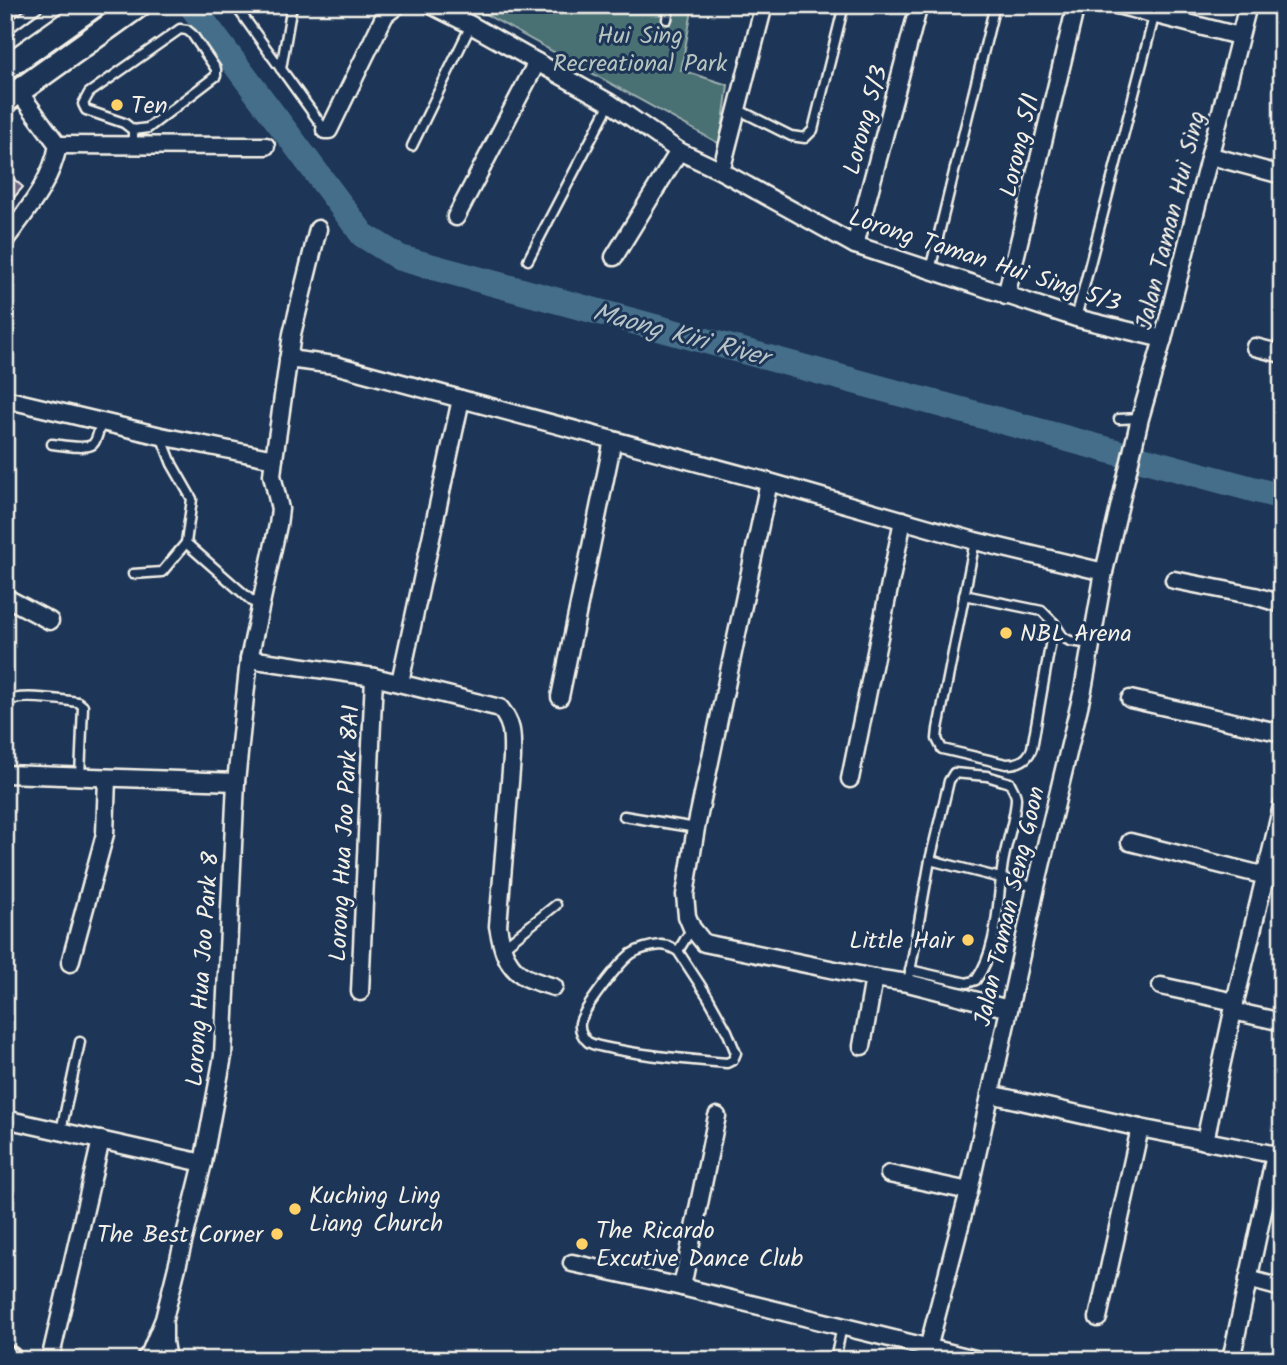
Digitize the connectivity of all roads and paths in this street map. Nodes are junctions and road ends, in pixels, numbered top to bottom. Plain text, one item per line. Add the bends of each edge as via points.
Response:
1 (40, 5) edge
2 (94, 5) edge
3 (235, 5) edge
4 (292, 5) edge
5 (398, 5) edge
6 (431, 5) edge
7 (670, 5) edge
8 (764, 5) edge
9 (844, 5) edge
10 (919, 5) edge
11 (995, 5) edge
12 (1076, 5) edge
13 (1117, 5) edge
14 (1248, 5) edge
15 (139, 6) edge
16 (1156, 10) edge
17 (667, 19) dead end
18 (471, 25) junction
19 (5, 31) edge
20 (1239, 36) junction
21 (537, 62) junction
22 (6, 65) edge
23 (281, 69) junction
24 (12, 97) edge
25 (610, 103) junction
26 (737, 109) junction
27 (325, 130) joint
28 (133, 138) junction
29 (58, 145) junction
30 (266, 146) dead end
31 (412, 146) dead end
32 (679, 151) junction
33 (1210, 156) junction
34 (721, 171) junction
35 (1282, 175) edge
36 (456, 217) dead end
37 (318, 229) dead end
38 (5, 240) edge
39 (855, 246) junction
40 (614, 257) dead end
41 (528, 260) dead end
42 (930, 270) junction
43 (1006, 296) junction
44 (1076, 318) junction
45 (1163, 339) junction
46 (1255, 347) dead end
47 (1282, 354) edge
48 (288, 359) junction
49 (5, 399) edge
50 (461, 399) junction
51 (1140, 418) junction
52 (1119, 419) dead end
53 (101, 422) junction
54 (161, 436) junction
55 (613, 440) junction
56 (52, 444) dead end
57 (274, 459) junction
58 (1127, 474) joint
59 (769, 482) junction
60 (903, 520) junction
61 (975, 541) junction
62 (186, 543) junction
63 (1104, 572) junction
64 (133, 574) dead end
65 (1174, 580) dead end
66 (964, 595) junction
67 (5, 597) edge
68 (1282, 604) edge
69 (260, 608) junction
70 (50, 621) dead end
71 (1054, 623) junction
72 (1091, 644) junction
73 (249, 659) junction
74 (374, 677) junction
75 (400, 682) junction
76 (560, 697) dead end
77 (1130, 699) dead end
78 (5, 702) edge
79 (1282, 733) edge
80 (5, 774) edge
81 (80, 776) junction
82 (107, 778) junction
83 (850, 779) dead end
84 (236, 782) junction
85 (1282, 806) edge
86 (624, 816) dead end
87 (696, 828) junction
88 (1130, 842) dead end
89 (930, 860) junction
90 (1265, 876) junction
91 (1002, 877) junction
92 (1282, 880) edge
93 (1036, 887) junction
94 (556, 905) dead end
95 (692, 928) junction
96 (502, 948) junction
97 (678, 951) junction
98 (70, 963) dead end
99 (909, 977) junction
100 (874, 978) junction
101 (1161, 986) dead end
102 (554, 987) dead end
103 (360, 992) dead end
104 (1234, 1007) junction
105 (1009, 1009) junction
106 (1282, 1022) edge
107 (80, 1042) dead end
108 (862, 1046) dead end
109 (990, 1094) junction
110 (718, 1116) dead end
111 (5, 1119) edge
112 (1140, 1128) junction
113 (61, 1132) junction
114 (101, 1140) junction
115 (1205, 1141) junction
116 (1278, 1155) edge
117 (203, 1163) junction
118 (888, 1174) dead end
119 (969, 1191) junction
120 (572, 1263) dead end
121 (1248, 1279) junction
122 (682, 1287) junction
123 (1282, 1288) edge
124 (1098, 1318) dead end
125 (164, 1320) junction
126 (842, 1326) junction
127 (926, 1353) edge
128 (50, 1360) edge
129 (144, 1360) edge
130 (167, 1360) edge
131 (835, 1360) edge
132 (979, 1360) edge
133 (1231, 1360) edge

1 - 19 lane
2 - 22 main road
3 - 23 lane
4 - 23 lane
5 - 27 street via 385,15 329,130
6 - 18 street, Lorong Taman Hui Sing 5/3
7 - 17 lane
8 - 26 street
9 - 26 lane via 813,130 805,138 791,136
10 - 39 street, Lorong 5/3
11 - 42 lane
12 - 43 street, Lorong 5/1
13 - 16 street
14 - 20 street, Jalan Taman Hui Sing
15 - 24 main road
16 - 20 street
16 - 44 lane
18 - 21 street, Lorong Taman Hui Sing 5/3
18 - 31 lane
20 - 33 street, Jalan Taman Hui Sing
21 - 25 street, Lorong Taman Hui Sing 5/3
21 - 36 street
23 - 27 lane
24 - 29 street
25 - 32 street, Lorong Taman Hui Sing 5/3
25 - 41 lane
26 - 34 street
28 - 28 lane via 124,123 86,110 83,104 89,93 180,29 187,30 216,69 216,76
28 - 29 street
28 - 30 street
29 - 38 street via 53,167
32 - 34 street, Lorong Taman Hui Sing 5/3
32 - 40 street
33 - 35 street
33 - 45 street, Jalan Taman Hui Sing
34 - 39 street, Lorong Taman Hui Sing 5/3
37 - 48 street, Lorong Hua Joo Park 8
39 - 42 street, Lorong Taman Hui Sing 5/3
42 - 43 street, Lorong Taman Hui Sing 5/3
43 - 44 street, Lorong Taman Hui Sing 5/3
44 - 45 street, Lorong Taman Hui Sing 5/3
45 - 51 street, Jalan Taman Hui Sing
46 - 47 street
48 - 50 street via 335,365
48 - 57 street, Lorong Hua Joo Park 8
49 - 53 street
50 - 55 street
50 - 75 street
51 - 52 lane
51 - 58 street, Jalan Taman Hui Sing
53 - 54 street
53 - 56 lane via 93,444
54 - 57 street
54 - 62 lane via 192,499
55 - 59 street
55 - 76 street
57 - 69 street, Lorong Hua Joo Park 8 via 272,475 280,509
58 - 63 street, Jalan Taman Seng Goon
59 - 60 street
59 - 87 street
60 - 61 street
60 - 83 street
61 - 63 street
61 - 66 lane
62 - 64 lane via 163,572
62 - 69 lane
63 - 72 street, Jalan Taman Seng Goon
65 - 68 street
66 - 71 lane via 1042,611
66 - 71 lane via 938,729 942,749 1006,764 1024,760 1031,748
67 - 70 street
69 - 73 street, Lorong Hua Joo Park 8
71 - 72 lane via 1070,641
72 - 93 street, Jalan Taman Seng Goon
73 - 74 street
73 - 84 street, Lorong Hua Joo Park 8
74 - 75 street
74 - 103 street, Lorong Hua Joo Park 8A1
75 - 96 street via 500,708 509,720 512,758 498,926
77 - 79 street
78 - 81 lane via 41,698 83,706
80 - 81 street
81 - 82 street
82 - 84 street
82 - 98 street via 105,834
84 - 117 street, Lorong Hua Joo Park 8 via 223,1056
85 - 90 street
86 - 87 lane
87 - 95 street via 685,895
88 - 90 street
89 - 91 lane
89 - 91 lane via 954,773 987,776 1010,783 1017,795
89 - 99 lane
90 - 92 street
90 - 104 street
91 - 93 lane
91 - 99 lane via 994,933 976,980
93 - 105 street, Jalan Taman Seng Goon
94 - 96 lane
95 - 97 lane
95 - 100 street via 704,943
96 - 102 street via 521,975
97 - 97 lane via 727,1031 736,1053 733,1060 654,1056 587,1041 579,1025 583,1015 609,976 631,954 661,945
99 - 100 street
99 - 105 street
100 - 108 street
101 - 104 street
104 - 106 street
104 - 115 street
105 - 109 street, Jalan Taman Seng Goon
107 - 113 lane
109 - 112 street
109 - 119 street, Jalan Taman Seng Goon
110 - 122 street
111 - 113 street
112 - 115 street
112 - 124 street
113 - 114 street
114 - 117 street
114 - 128 street
115 - 116 street
116 - 121 street
117 - 125 street, Lorong Hua Joo Park 8
118 - 119 street
119 - 127 street, Jalan Taman Seng Goon
120 - 122 street
121 - 123 street
121 - 133 street
122 - 126 street
125 - 129 street, Lorong Hua Joo Park 8
125 - 130 street, Lorong Hua Joo Park 8
126 - 127 street
126 - 131 lane
127 - 132 street

